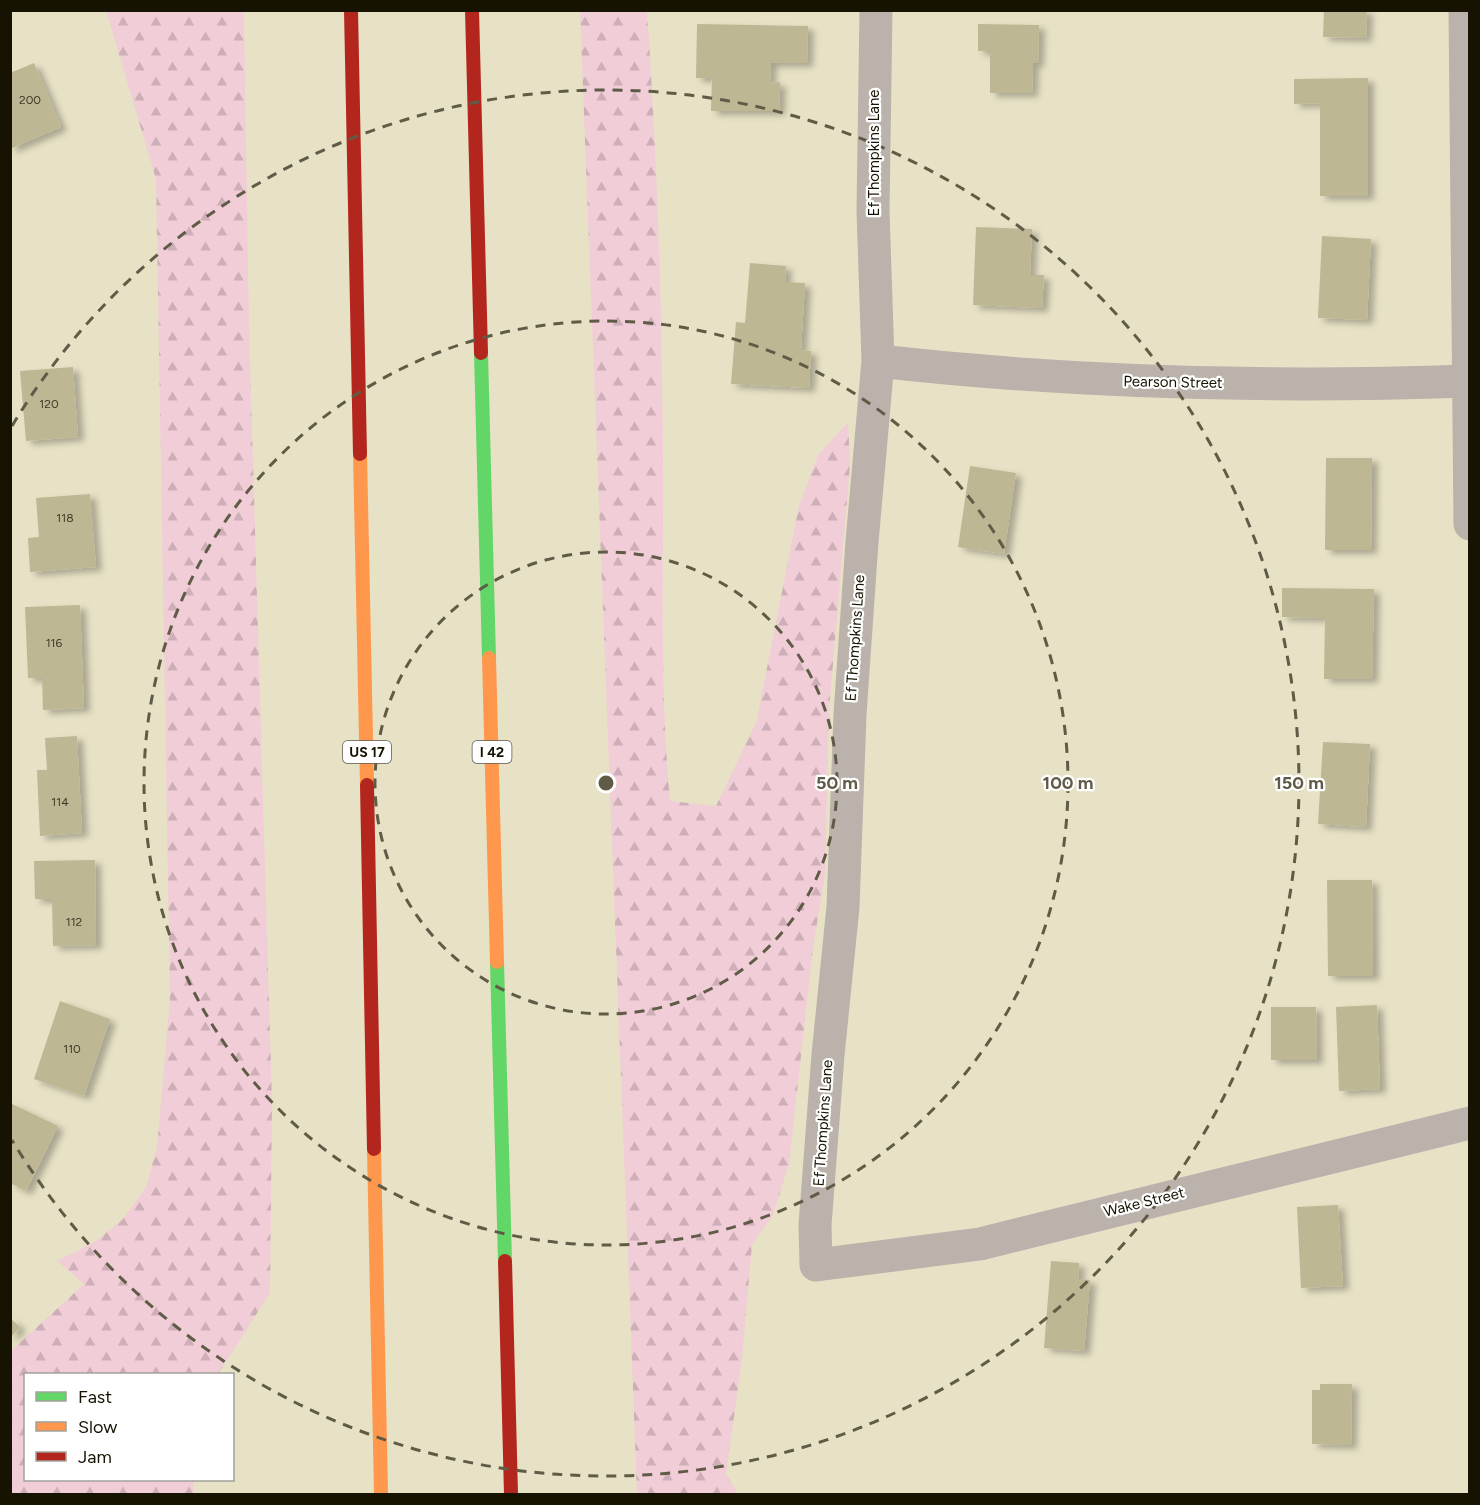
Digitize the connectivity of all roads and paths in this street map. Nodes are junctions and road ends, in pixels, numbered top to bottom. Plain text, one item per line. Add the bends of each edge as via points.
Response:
1 (351, 10) edge
2 (472, 10) edge
3 (876, 10) edge
4 (1465, 10) edge
5 (878, 361) junction
6 (1468, 381) edge
7 (1470, 524) edge
8 (1470, 1123) edge
9 (816, 1265) joint
10 (381, 1494) edge
11 (511, 1494) edge

1 - 10 highway, US 17
2 - 11 highway, I 42
3 - 5 street, Ef Thompkins Lane via 873,211
4 - 6 street
5 - 6 street, Pearson Street via 1104,381
5 - 9 street, Ef Thompkins Lane via 850,714 843,907 815,1225
6 - 7 street
8 - 9 street, Wake Street via 980,1244

